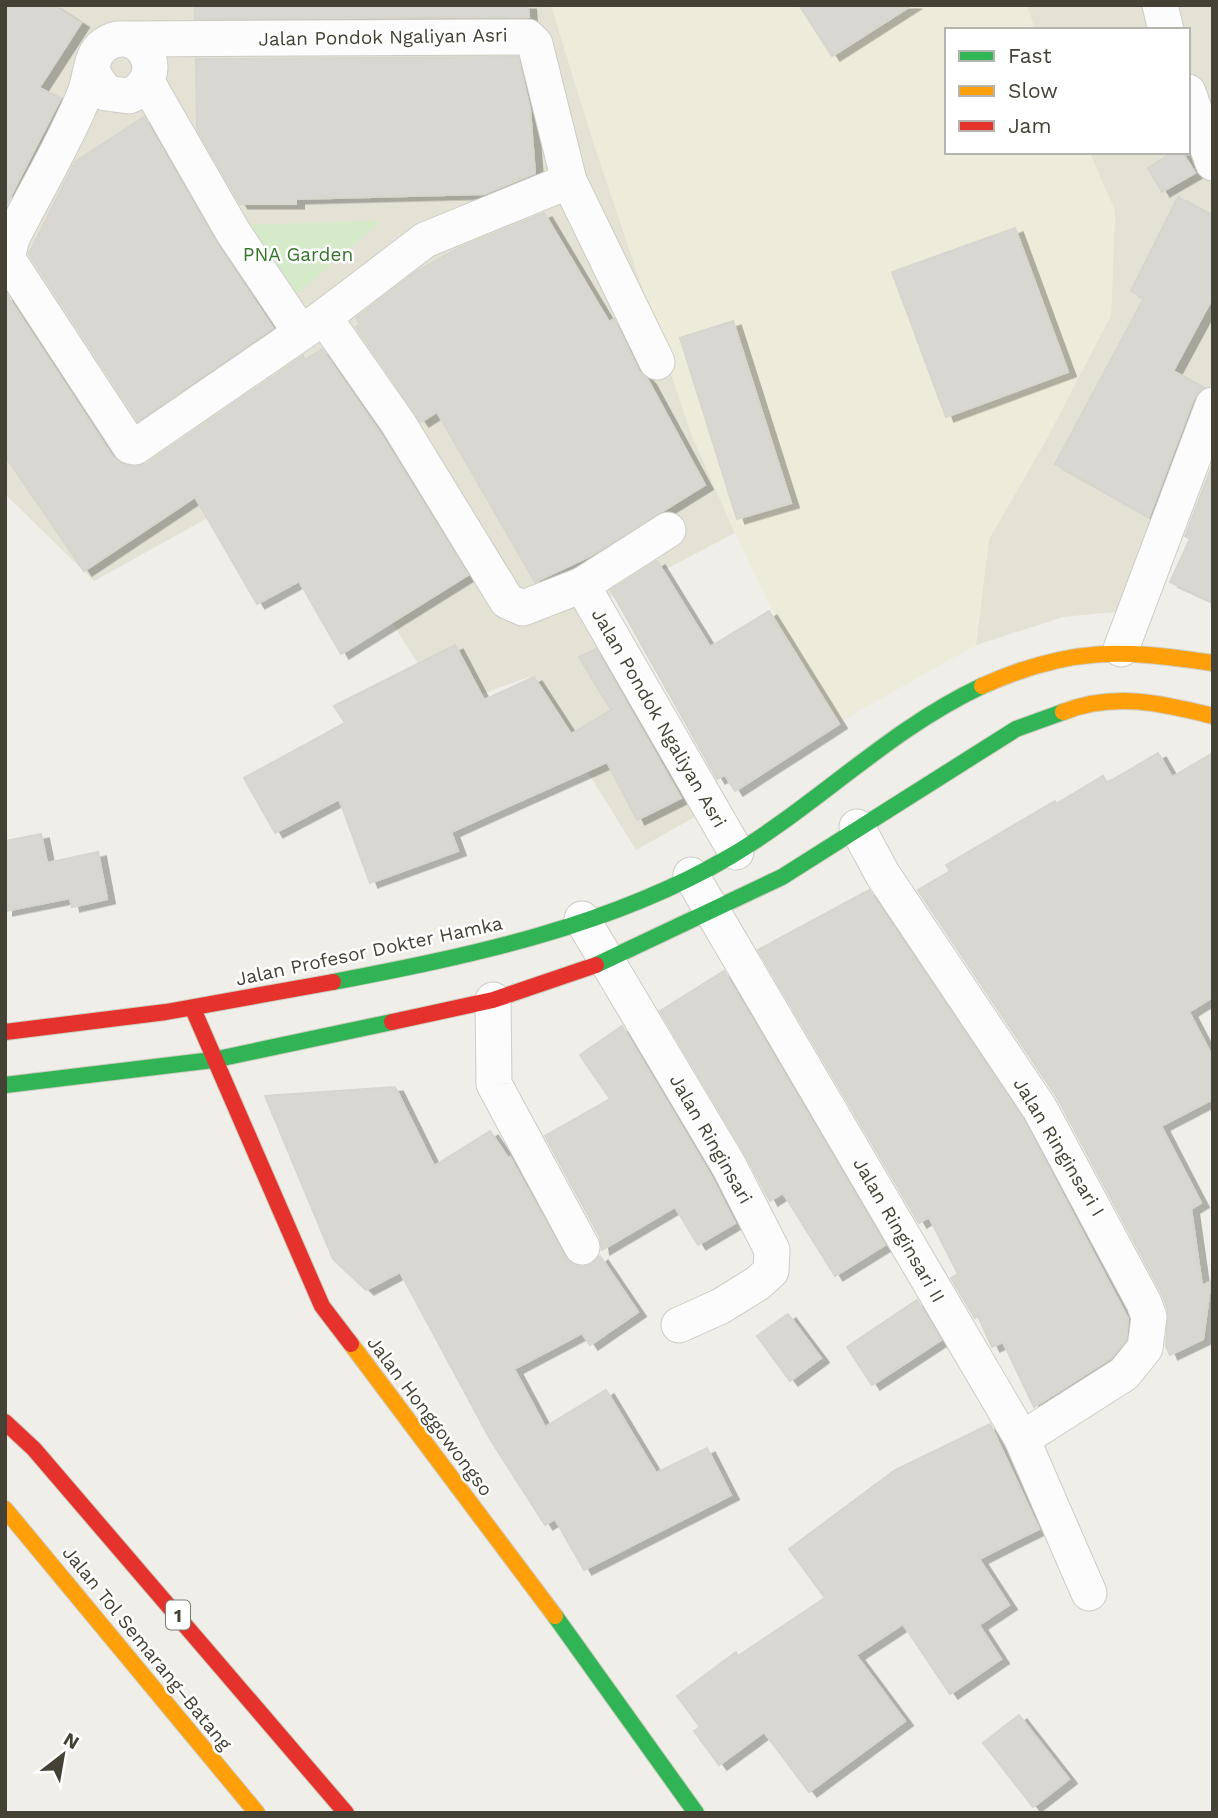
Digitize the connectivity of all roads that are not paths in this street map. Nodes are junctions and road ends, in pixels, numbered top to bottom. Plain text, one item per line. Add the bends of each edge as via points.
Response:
1 (1160, 5) edge
2 (1166, 28) edge
3 (129, 40) junction
4 (93, 74) junction
5 (147, 82) junction
6 (1190, 97) edge
7 (1212, 155) edge
8 (569, 181) junction
9 (312, 325) junction
10 (657, 362) dead end
11 (1213, 405) edge
12 (668, 530) dead end
13 (582, 585) junction
14 (1121, 649) junction
15 (1213, 663) edge
16 (981, 685) junction
17 (946, 701) junction
18 (1213, 716) edge
19 (959, 721) dead end
20 (1016, 729) junction
21 (857, 827) junction
22 (736, 852) junction
23 (691, 875) junction
24 (714, 911) junction
25 (582, 919) junction
26 (606, 962) junction
27 (493, 1000) junction
28 (193, 1009) junction
29 (5, 1032) edge
30 (213, 1060) junction
31 (5, 1085) edge
32 (582, 1247) dead end
33 (679, 1325) dead end
34 (5, 1422) edge
35 (1022, 1439) junction
36 (5, 1509) edge
37 (1090, 1593) dead end
38 (257, 1813) edge
39 (346, 1813) edge
40 (696, 1813) edge

1 - 2 street
3 - 4 street, Jalan Pondok Ngaliyan Asri via 114,39 101,47 93,59
3 - 5 street, Jalan Pondok Ngaliyan Asri via 148,57
3 - 8 street, Jalan Pondok Ngaliyan Asri via 525,36 535,44
4 - 5 street via 97,85 117,97 129,96
4 - 9 street, Jalan Pondok Ngaliyan Asri via 12,238 7,258 126,444 135,447
5 - 9 street, Jalan Pondok Ngaliyan Asri via 233,232
6 - 7 street
8 - 9 street, Jalan Pondok Ngaliyan Asri via 425,240
8 - 10 street, Jalan Pondok Ngaliyan Asri
9 - 13 street, Jalan Pondok Ngaliyan Asri via 398,423 507,601 523,608
11 - 14 street
12 - 13 street, Jalan Pondok Ngaliyan Asri
13 - 22 street, Jalan Pondok Ngaliyan Asri
14 - 15 main road, Jalan Profesor Dokter Hamka via 1178,654
14 - 16 main road, Jalan Profesor Dokter Hamka via 1062,656
16 - 17 main road, Jalan Profesor Dokter Hamka
16 - 20 main road
17 - 19 main road
17 - 22 main road, Jalan Profesor Dokter Hamka
18 - 20 main road via 1154,701 1116,700 1075,707
20 - 21 main road via 975,746
21 - 24 main road via 782,877
21 - 35 street, Jalan Ringinsari I via 890,886 1040,1109 1105,1224 1149,1317 1145,1348 1130,1368
22 - 23 main road, Jalan Profesor Dokter Hamka
23 - 24 street, Jalan Ringinsari II
23 - 25 main road, Jalan Profesor Dokter Hamka
24 - 26 main road
24 - 35 street, Jalan Ringinsari II
25 - 26 street, Jalan Ringinsari
25 - 28 main road, Jalan Profesor Dokter Hamka via 480,953
26 - 27 main road
26 - 33 street, Jalan Ringinsari via 729,1166 772,1250 771,1271 758,1283
27 - 30 main road
27 - 32 street via 494,1084
28 - 29 main road, Jalan Profesor Dokter Hamka
28 - 30 main road, Jalan Honggowongso
30 - 31 main road
30 - 40 main road, Jalan Honggowongso via 321,1306 550,1609
34 - 39 main road, 1 via 43,1459
35 - 37 street, Jalan Ringinsari II
36 - 38 main road, Jalan Tol Semarang–Batang

